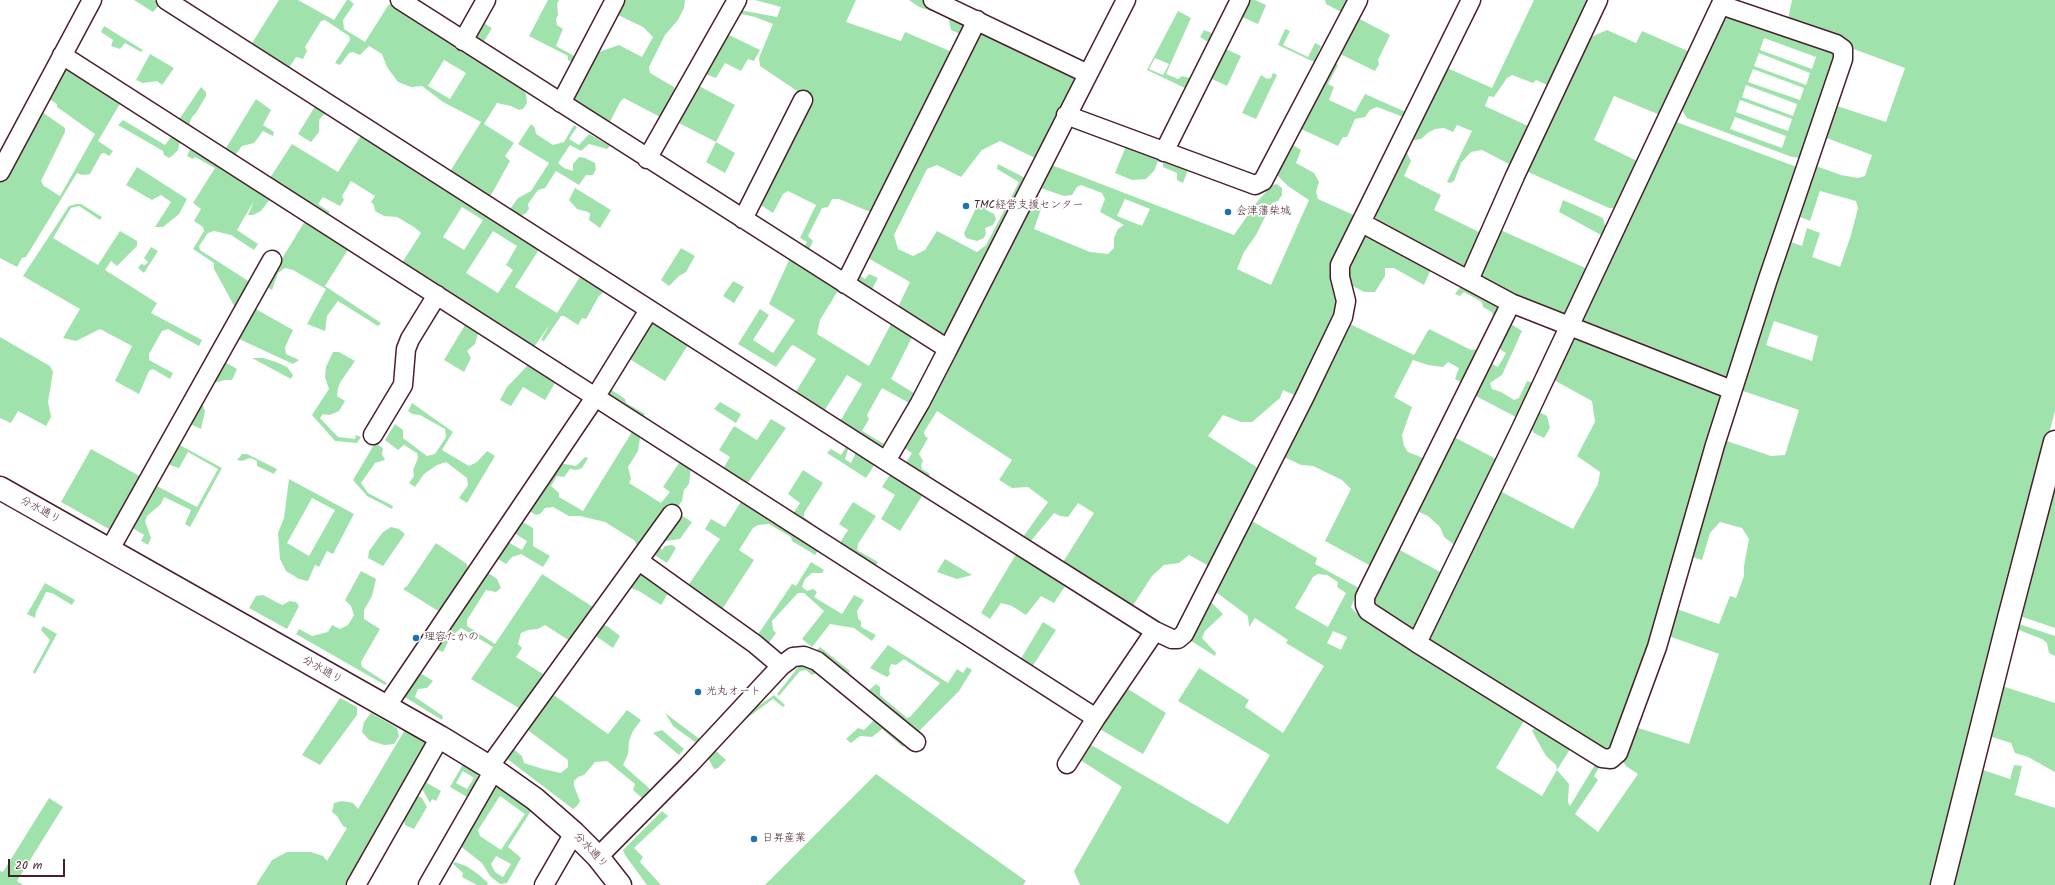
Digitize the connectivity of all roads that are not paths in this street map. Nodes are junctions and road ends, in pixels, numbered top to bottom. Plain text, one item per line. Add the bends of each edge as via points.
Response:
1 (92, 0) edge
2 (166, 0) edge
3 (400, 0) edge
4 (486, 0) edge
5 (615, 0) edge
6 (736, 0) edge
7 (932, 0) edge
8 (1126, 0) edge
9 (1240, 0) edge
10 (1358, 0) edge
11 (1471, 0) edge
12 (1598, 0) edge
13 (1722, 2) edge
14 (977, 20) junction
15 (464, 41) junction
16 (62, 55) junction
17 (1088, 74) junction
18 (803, 100) dead end
19 (561, 103) junction
20 (1066, 115) junction
21 (1164, 152) junction
22 (648, 159) junction
23 (0, 172) edge
24 (743, 219) junction
25 (1362, 223) junction
26 (272, 260) dead end
27 (1469, 280) junction
28 (845, 284) junction
29 (437, 295) junction
30 (1511, 302) junction
31 (649, 310) junction
32 (1570, 326) junction
33 (948, 349) junction
34 (1732, 390) junction
35 (596, 396) junction
36 (373, 435) dead end
37 (2055, 442) edge
38 (886, 461) junction
39 (0, 488) edge
40 (672, 514) dead end
41 (110, 549) junction
42 (639, 561) junction
43 (1155, 631) junction
44 (1417, 643) junction
45 (781, 666) junction
46 (386, 707) junction
47 (1096, 718) junction
48 (440, 737) junction
49 (916, 742) dead end
50 (1067, 764) dead end
51 (491, 768) junction
52 (574, 834) junction
53 (598, 858) junction
54 (356, 885) edge
55 (428, 885) edge
56 (544, 885) edge
57 (620, 885) edge
58 (1942, 885) edge

1 - 16 street
2 - 31 street
3 - 15 street
4 - 15 street
5 - 19 street
6 - 22 street
7 - 14 street
8 - 17 street
9 - 21 street
10 - 21 street via 1263,181 1256,185
11 - 25 street
12 - 27 street
13 - 32 street
13 - 34 street via 1836,44 1843,49 1843,59
14 - 17 street
14 - 28 street
15 - 19 street
16 - 23 street
16 - 29 street
17 - 20 street
18 - 24 street
19 - 22 street
20 - 21 street
20 - 33 street
22 - 24 street
24 - 28 street
25 - 27 street
25 - 43 street via 1340,265 1346,301 1343,317 1242,522 1184,634 1178,639 1172,639
26 - 41 street
27 - 30 street
28 - 33 street
29 - 35 street
29 - 36 street via 410,338 406,348 403,385
30 - 32 street
30 - 44 street via 1364,597 1368,611
31 - 35 street
31 - 38 street
32 - 34 street
32 - 44 street
33 - 38 street
34 - 44 street via 1657,647 1615,756 1611,759 1602,758
35 - 46 street
35 - 47 street
37 - 58 street
38 - 43 street
39 - 41 street, 分水通り
40 - 42 street
41 - 46 street, 分水通り
42 - 45 street via 755,644
42 - 51 street
43 - 47 street
45 - 49 street via 792,657 804,656 817,661
45 - 53 street
46 - 48 street, 分水通り
47 - 50 street
48 - 51 street, 分水通り
48 - 54 street
51 - 52 street, 分水通り via 535,799
51 - 55 street
52 - 53 street, 分水通り
52 - 56 street
53 - 57 street, 分水通り

